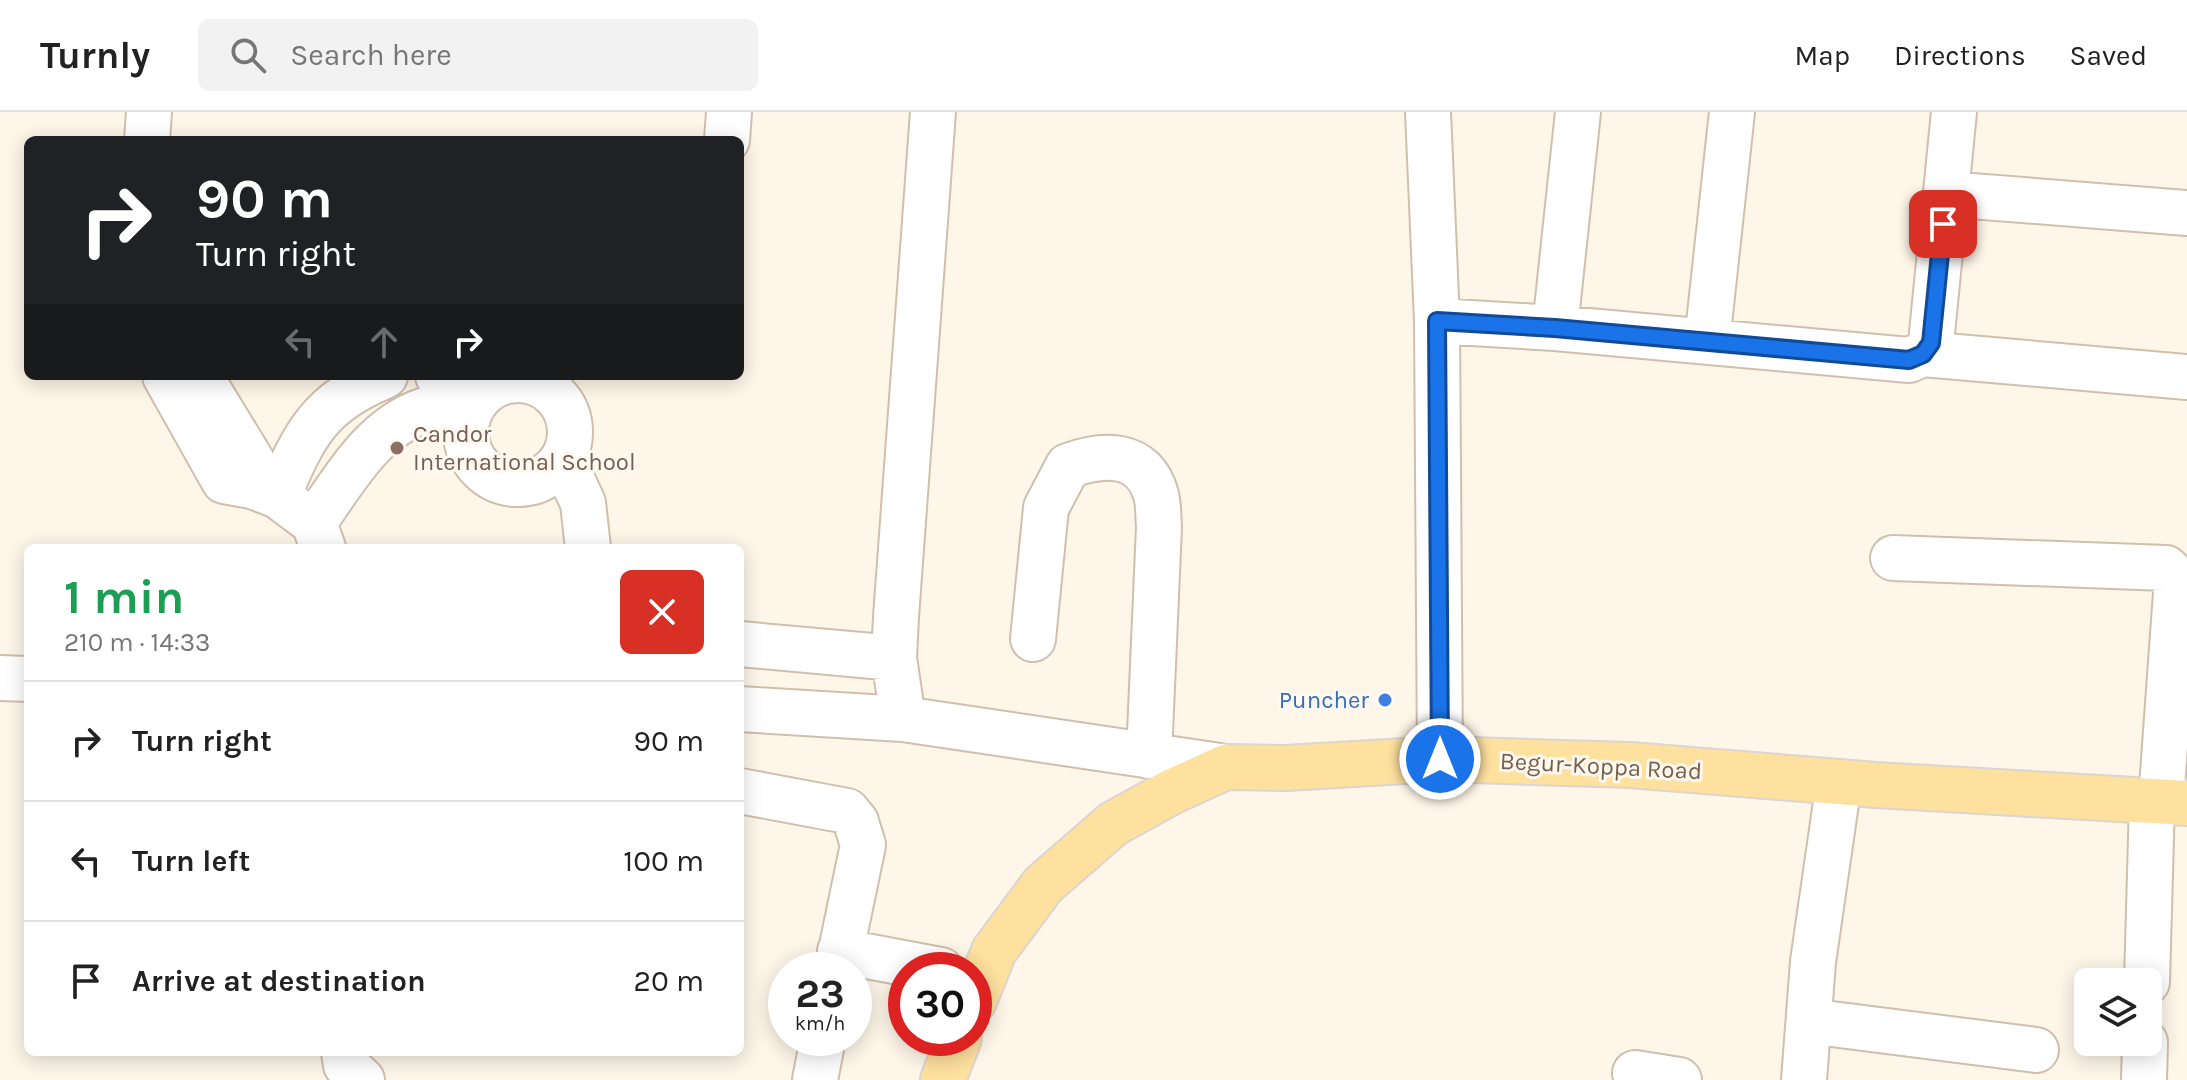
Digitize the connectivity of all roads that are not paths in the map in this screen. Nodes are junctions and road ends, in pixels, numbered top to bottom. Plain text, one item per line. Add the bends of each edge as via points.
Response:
1 (149, 112) edge
2 (729, 112) edge
3 (933, 112) edge
4 (1428, 112) edge
5 (1578, 112) edge
6 (1732, 112) edge
7 (1954, 112) edge
8 (147, 136) edge
9 (727, 136) edge
10 (1946, 194) junction
11 (2187, 213) edge
12 (1437, 321) junction
13 (1555, 328) junction
14 (1707, 342) junction
15 (1923, 354) junction
16 (2187, 377) edge
17 (167, 380) edge
18 (202, 380) edge
19 (375, 380) edge
20 (450, 380) edge
21 (561, 383) edge
22 (473, 405) junction
23 (563, 460) junction
24 (265, 491) junction
25 (318, 536) edge
26 (588, 544) edge
27 (1893, 558) dead end
28 (1033, 639) dead end
29 (744, 644) edge
30 (894, 658) junction
31 (0, 678) edge
32 (24, 679) edge
33 (744, 709) edge
34 (903, 719) junction
35 (1149, 756) junction
36 (1440, 759) junction
37 (1226, 767) junction
38 (1853, 783) junction
39 (744, 792) edge
40 (2167, 802) edge
41 (840, 952) edge
42 (992, 955) edge
43 (2149, 968) edge
44 (1810, 1047) edge
45 (2036, 1050) dead end
46 (345, 1056) edge
47 (820, 1056) edge
48 (952, 1056) edge
49 (2145, 1056) edge
50 (1635, 1073) dead end
51 (362, 1080) edge
52 (815, 1080) edge
53 (943, 1080) edge
54 (1679, 1080) edge
55 (2144, 1080) edge

1 - 8 street
2 - 9 street
3 - 30 street
4 - 12 street
5 - 13 street
6 - 14 street
7 - 10 street
10 - 11 street
10 - 15 street via 1931,343
12 - 13 street
12 - 36 street
13 - 14 street
14 - 15 street via 1909,360
15 - 16 street
17 - 24 street via 224,481
18 - 24 street
19 - 24 street via 331,405
20 - 22 street
21 - 22 street via 502,381
21 - 23 street via 571,435
22 - 23 street via 465,442 476,465 496,481 521,486 545,478
22 - 25 street via 426,409 366,448
23 - 26 street via 583,503
24 - 25 street
27 - 40 street via 2166,568 2177,579
28 - 35 street via 1046,508 1068,466 1092,457 1119,458 1144,470 1156,496 1159,527
29 - 30 street
30 - 34 street
31 - 32 street
33 - 34 street
34 - 35 street
35 - 37 street
36 - 37 main road, Begur-Koppa Road
36 - 38 main road, Begur-Koppa Road via 1630,765
37 - 42 main road, Begur-Koppa Road via 1113,824 1043,885
38 - 40 main road, Begur-Koppa Road
38 - 44 street via 1813,962
39 - 41 street via 847,811 856,822 863,845
40 - 43 street
44 - 45 street
46 - 51 street via 346,1065
47 - 52 street
48 - 53 main road
49 - 55 street
50 - 54 street

